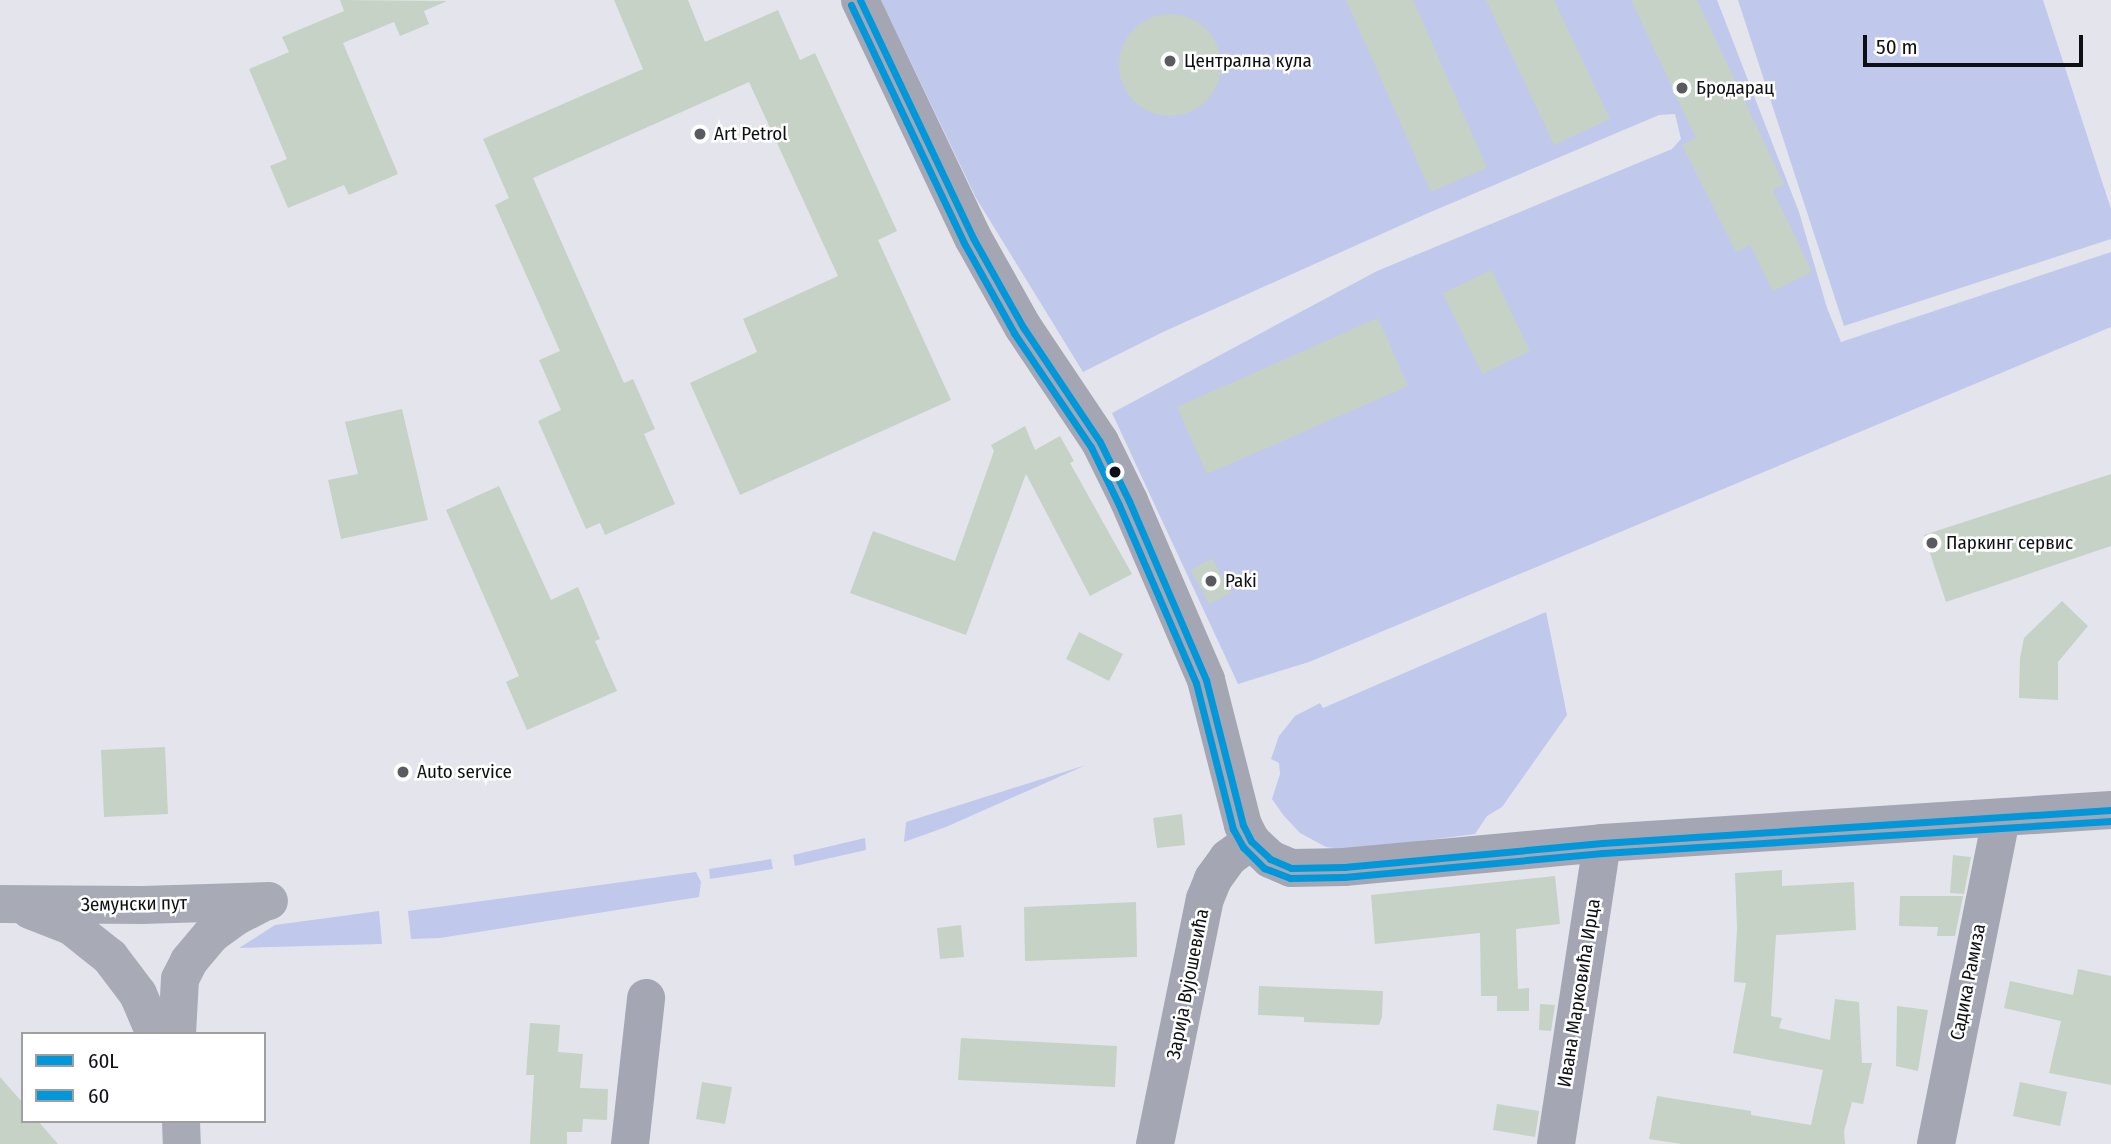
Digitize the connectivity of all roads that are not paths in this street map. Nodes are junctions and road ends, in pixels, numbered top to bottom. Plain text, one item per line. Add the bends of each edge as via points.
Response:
1 (860, 0) edge
2 (2111, 810) edge
3 (2001, 819) junction
4 (1251, 841) junction
5 (1602, 843) junction
6 (7, 904) edge
7 (646, 998) dead end
8 (154, 1032) edge
9 (177, 1032) edge
10 (181, 1123) edge
11 (182, 1144) edge
12 (630, 1144) edge
13 (1155, 1144) edge
14 (1556, 1144) edge
15 (1936, 1144) edge

1 - 4 street via 973,238 1023,327 1100,442 1192,644
2 - 3 street
3 - 5 street
3 - 15 street, Садика Рамиза
4 - 5 street via 1270,859 1303,868
4 - 13 street, Зарија Вујошевића via 1228,858 1205,899
5 - 14 street, Ивана Марковића Ирца
6 - 8 main road via 71,926 103,950 128,977
6 - 9 main road, Земунски пут via 269,901 212,934 189,961 180,979
7 - 12 street
10 - 11 main road

